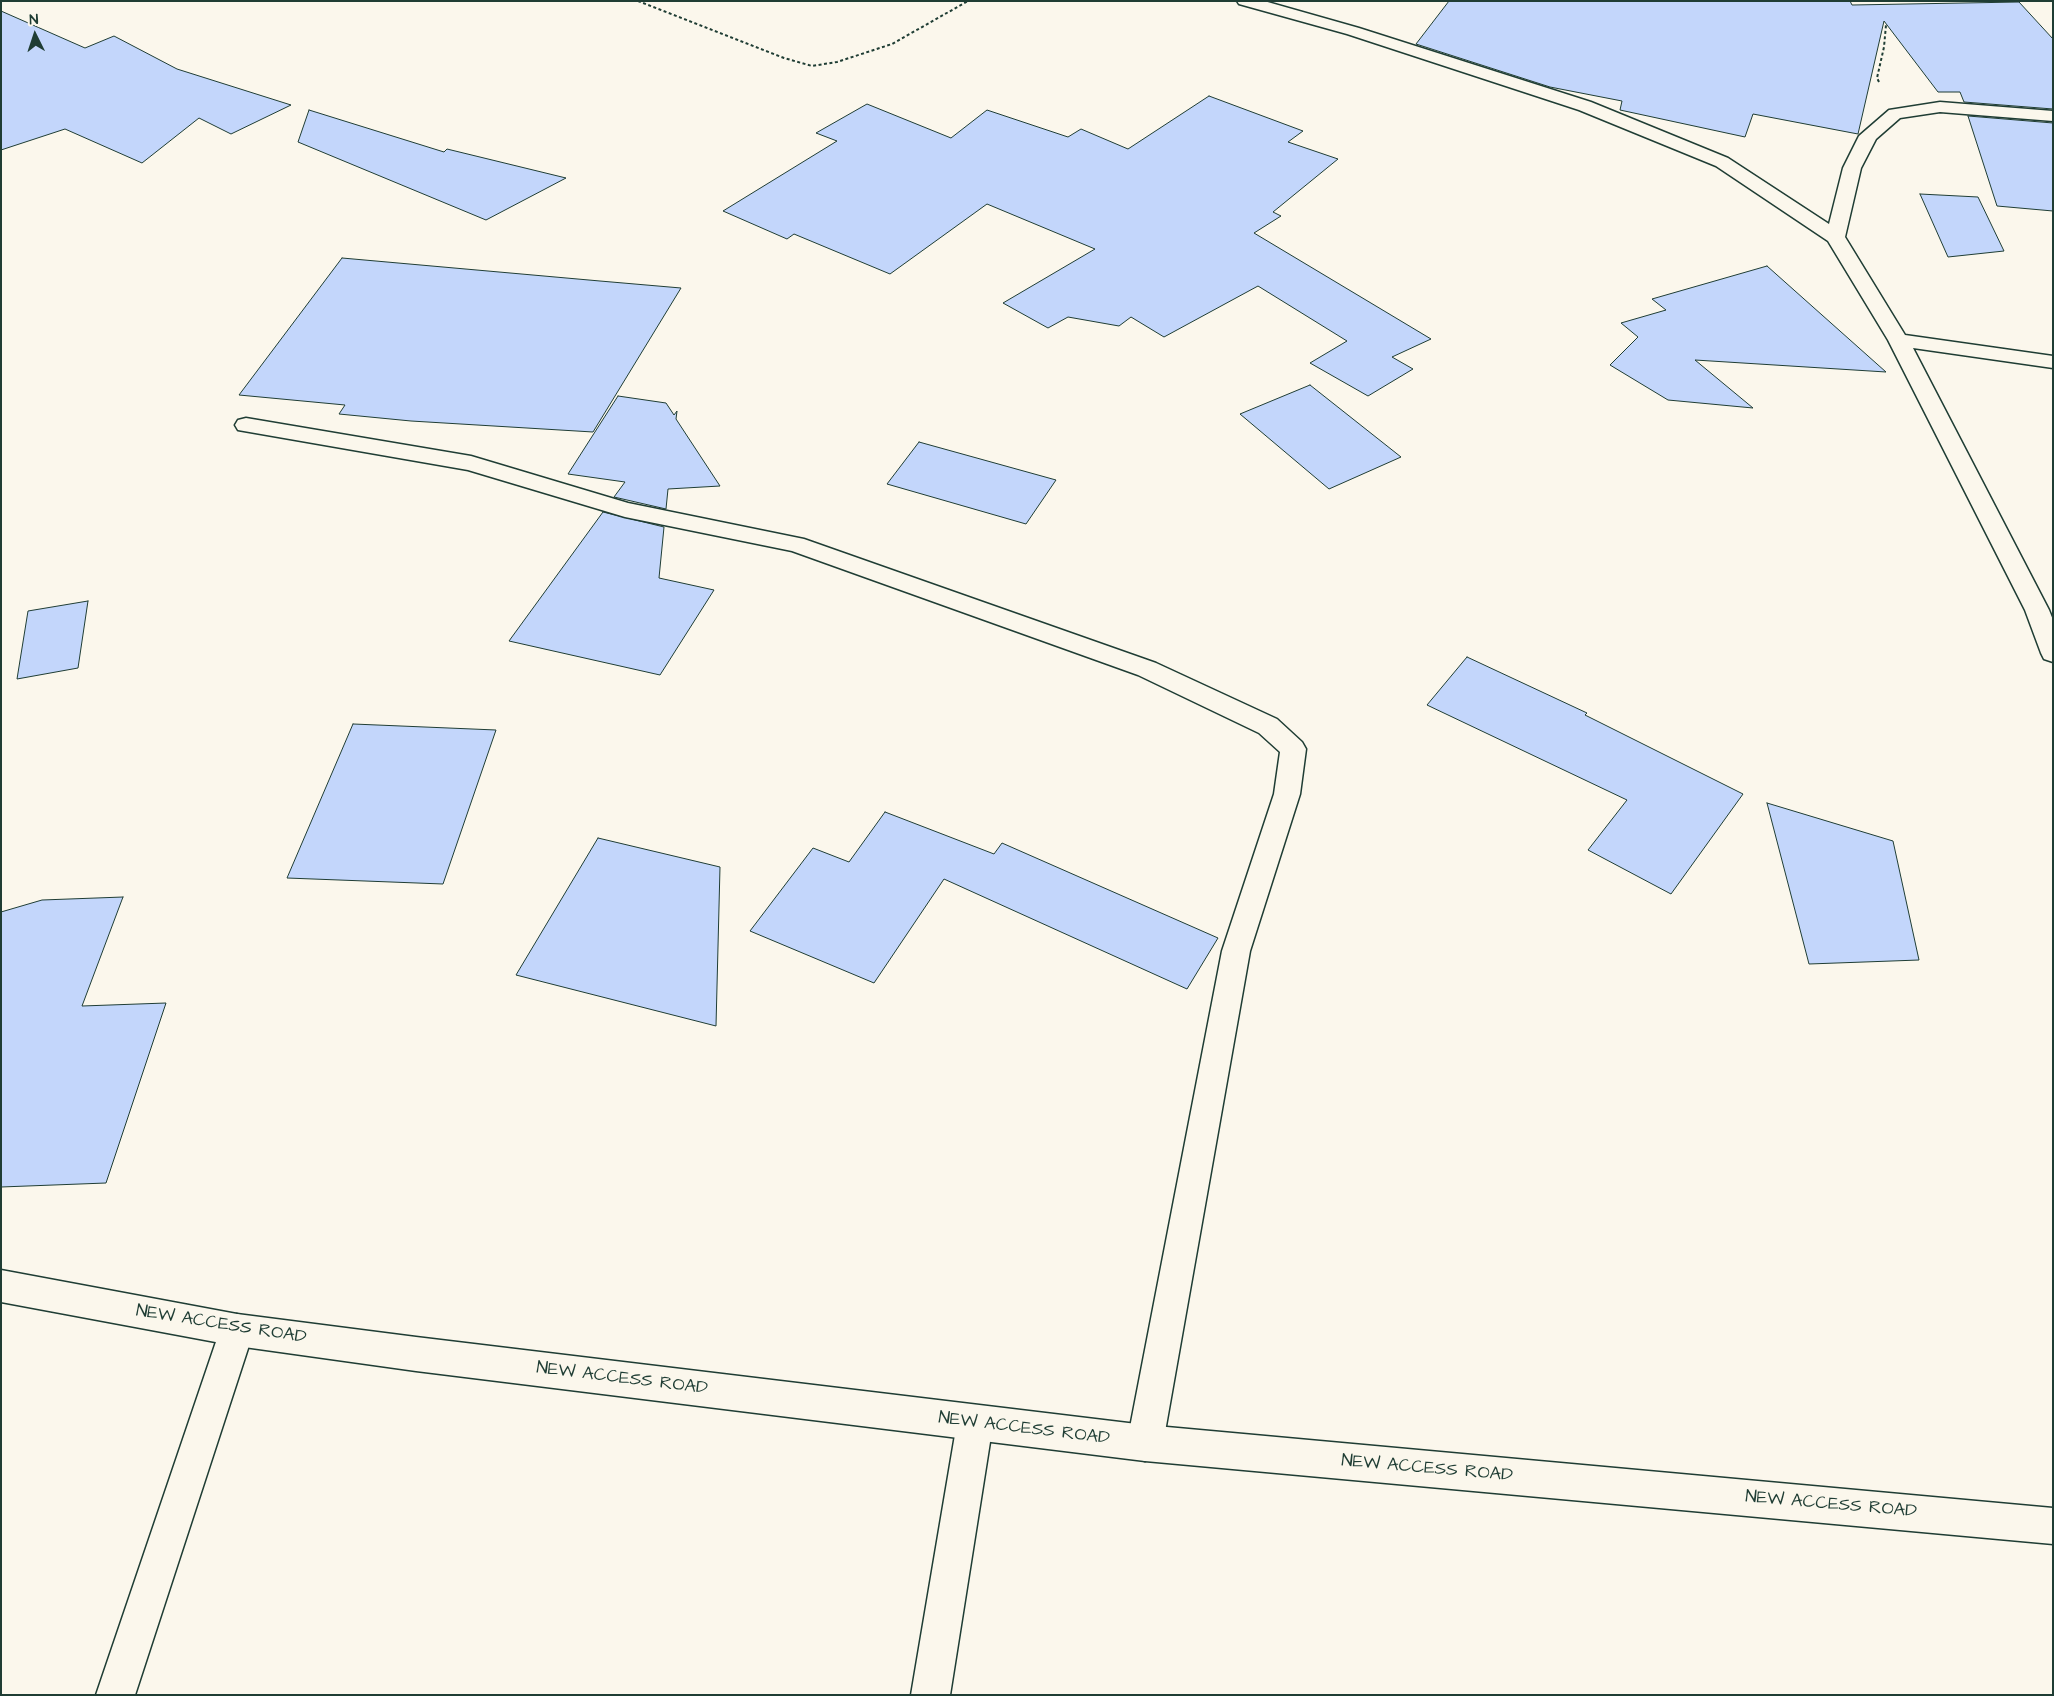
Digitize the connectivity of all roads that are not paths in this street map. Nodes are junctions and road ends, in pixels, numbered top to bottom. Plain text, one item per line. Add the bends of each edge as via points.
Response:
1 (1245, 1) edge
2 (2053, 116) edge
3 (1835, 237) junction
4 (1898, 340) junction
5 (2053, 362) edge
6 (246, 425) dead end
7 (2053, 653) edge
8 (1, 1286) edge
9 (237, 1330) junction
10 (975, 1423) junction
11 (1145, 1443) junction
12 (2053, 1526) edge
13 (115, 1695) edge
14 (930, 1695) edge

1 - 3 street via 1353,31 1585,106 1722,162
2 - 3 street via 1940,107 1895,114 1868,136 1852,168
3 - 4 street
4 - 5 street
4 - 7 street via 2037,610
6 - 11 street via 471,463 625,510 796,544 1147,670 1268,726 1293,750 1287,794 1236,951
8 - 9 street, NEW ACCESS ROAD
9 - 10 street, NEW ACCESS ROAD
9 - 13 street
10 - 11 street, NEW ACCESS ROAD
10 - 14 street
11 - 12 street, NEW ACCESS ROAD

